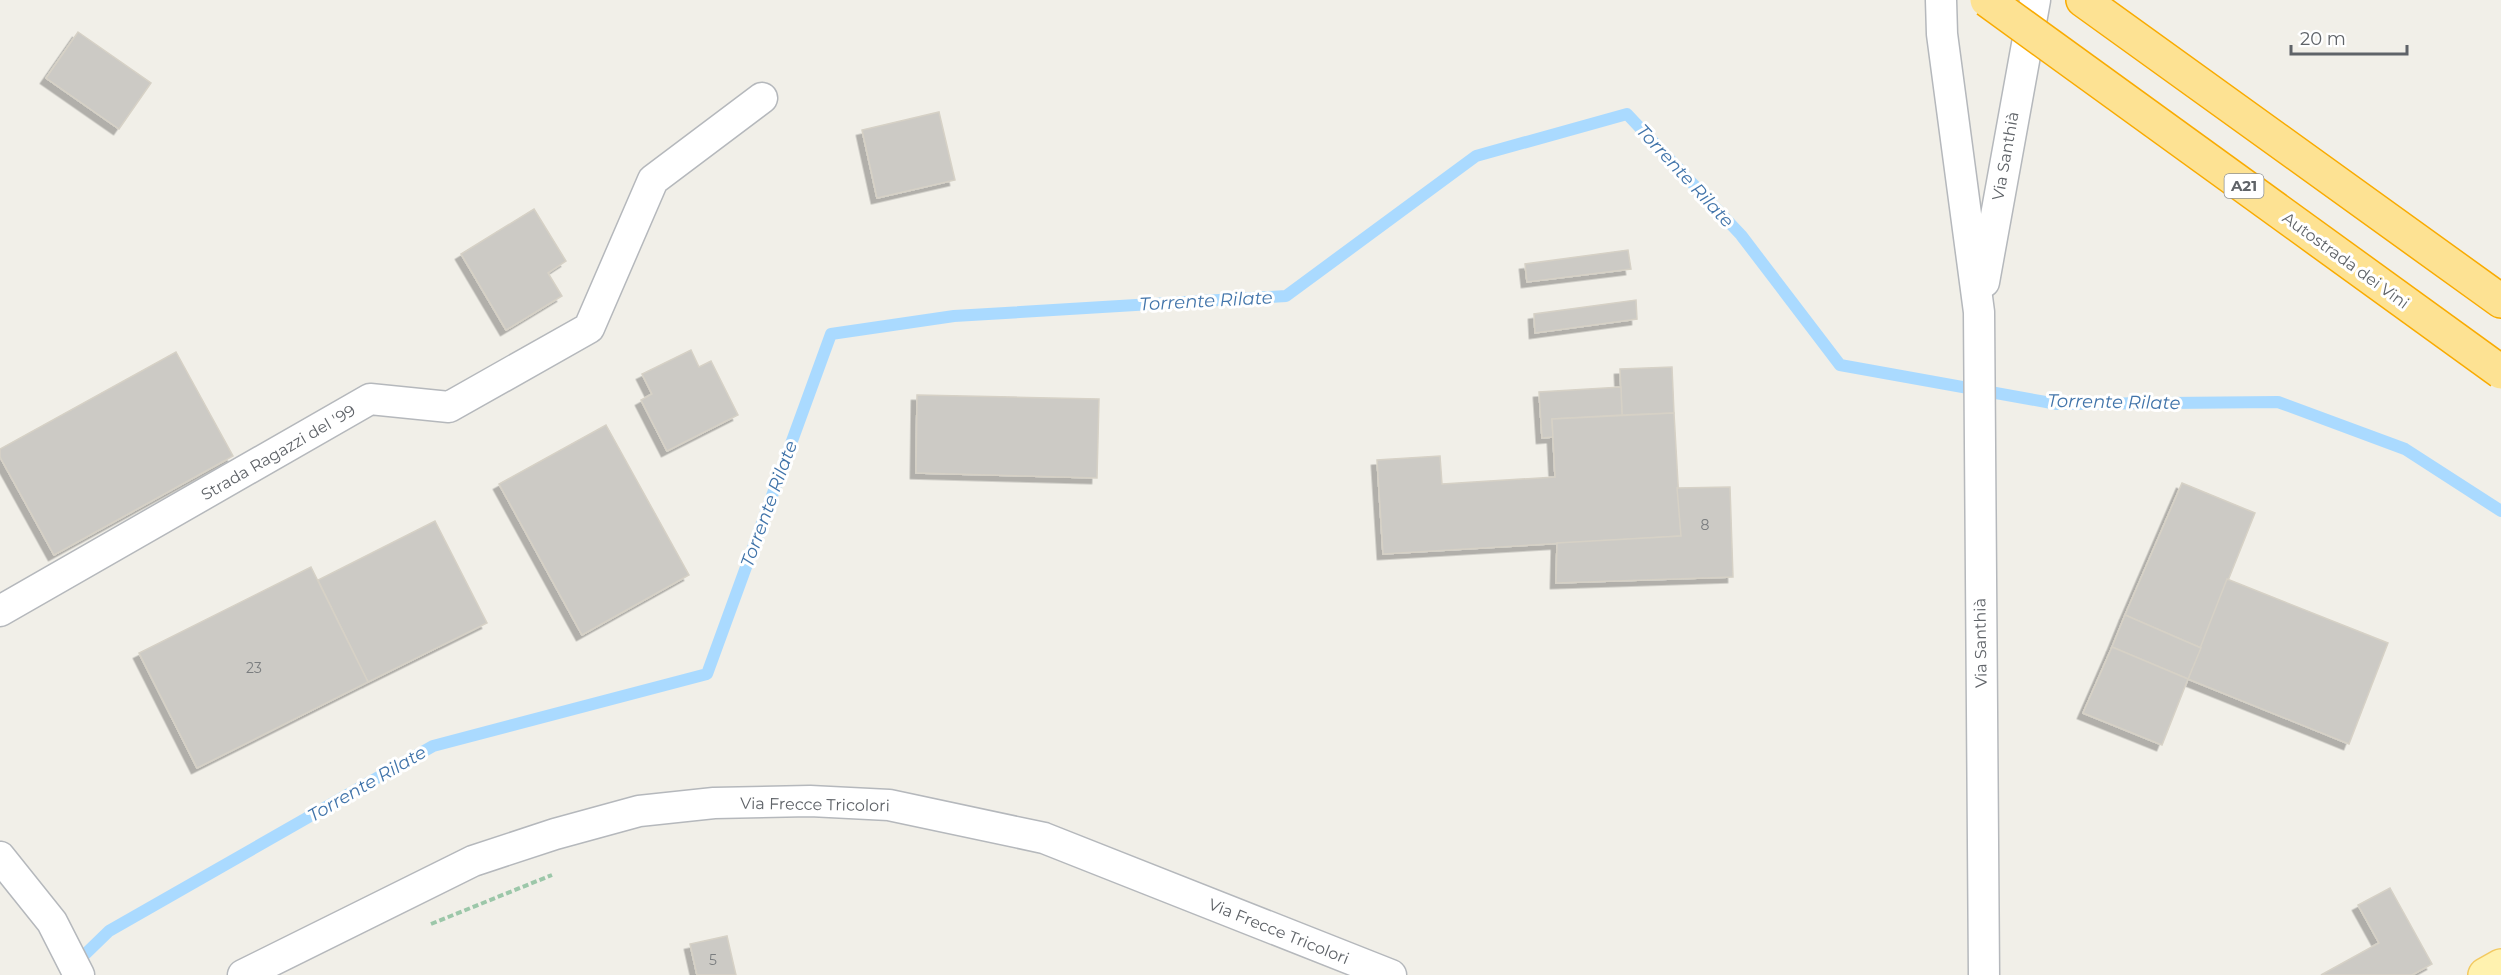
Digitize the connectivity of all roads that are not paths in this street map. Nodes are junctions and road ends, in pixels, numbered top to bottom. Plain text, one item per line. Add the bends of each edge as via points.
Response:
1 (1941, 0) edge
2 (1987, 0) edge
3 (2035, 0) edge
4 (2083, 0) edge
5 (762, 98) dead end
6 (2501, 301) edge
7 (1979, 312) junction
8 (2501, 372) edge
9 (0, 610) edge
10 (0, 857) edge
11 (2501, 966) edge
12 (79, 975) edge
13 (243, 975) edge
14 (1391, 975) edge
15 (1984, 975) edge
16 (2485, 975) edge

1 - 7 street, Via Santhià via 1942,34
2 - 8 highway, Autostrada dei Vini / A21, bridge
3 - 7 street, Via Santhià
4 - 6 highway
5 - 9 street, Strada Ragazzi del '99 via 653,180 589,328 449,407 370,399
7 - 15 street, Via Santhià
10 - 12 street via 52,922
11 - 16 main road
13 - 14 street, Via Frecce Tricolori via 473,861 555,834 639,811 714,803 810,801 889,805 1044,838

